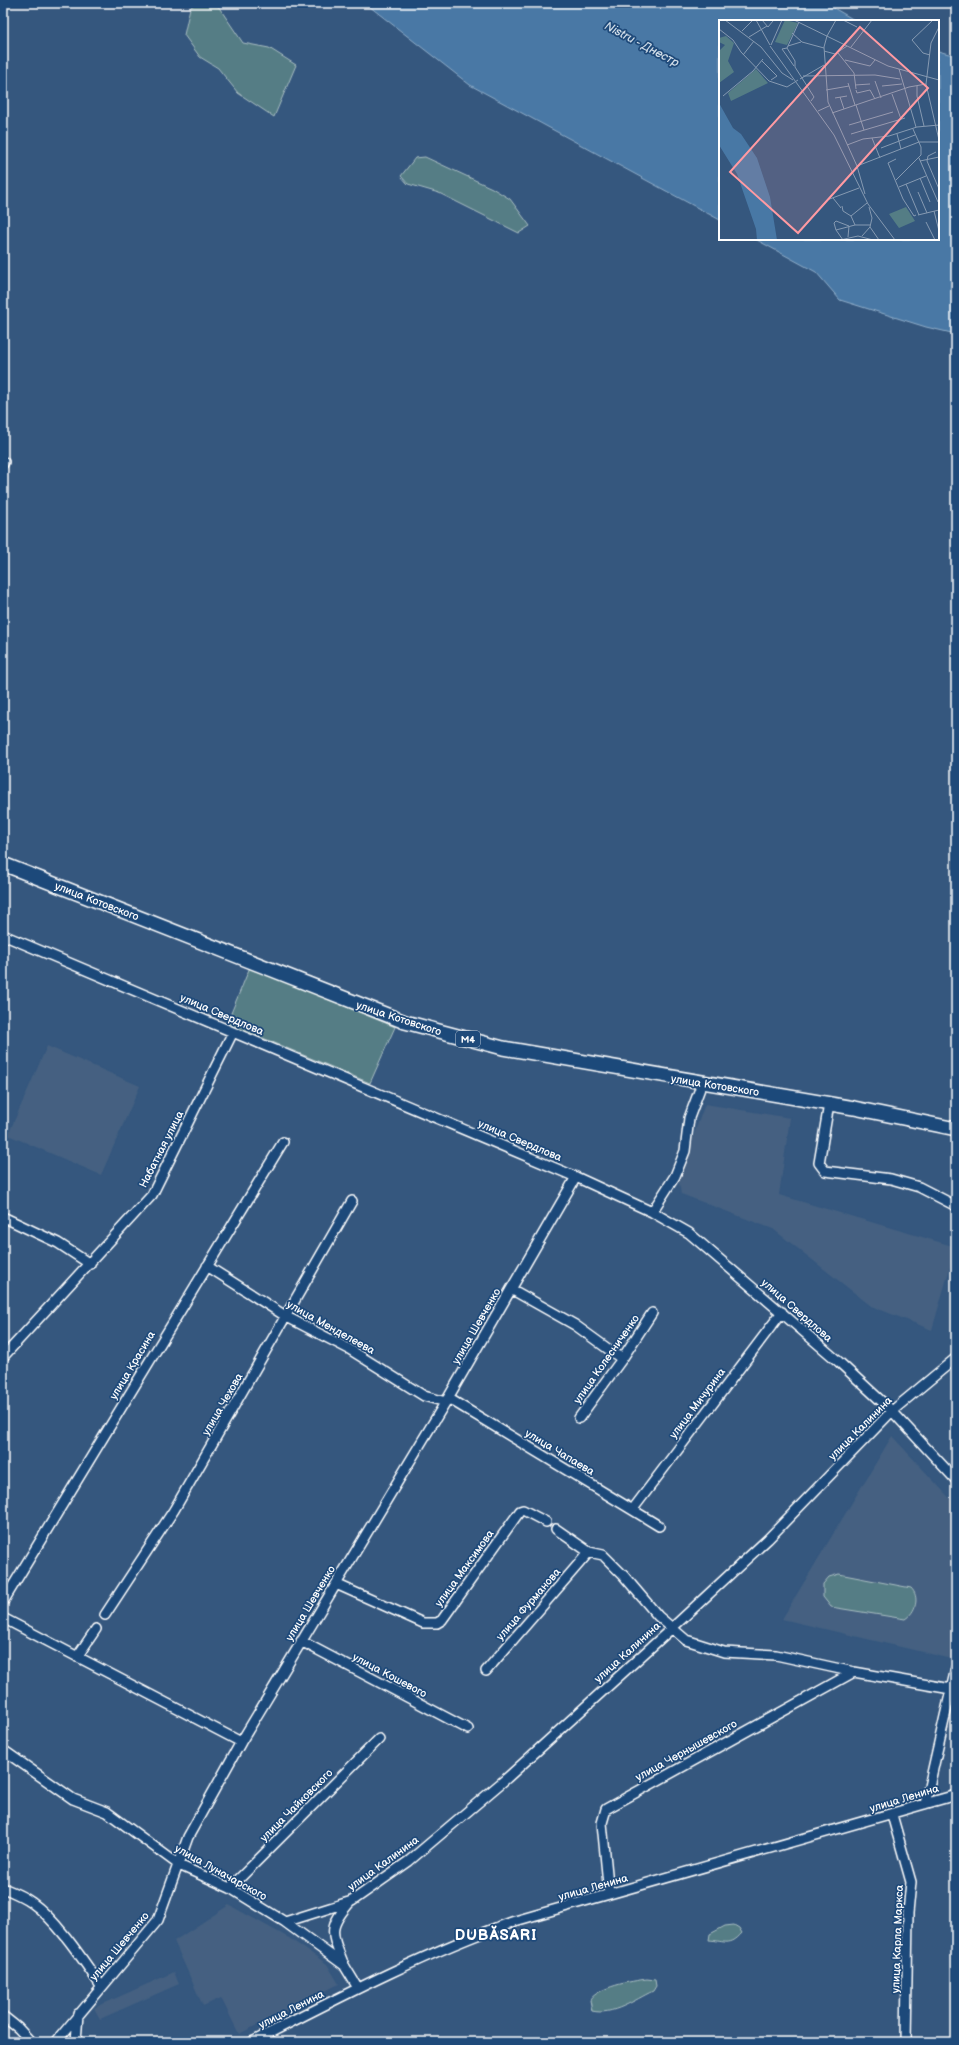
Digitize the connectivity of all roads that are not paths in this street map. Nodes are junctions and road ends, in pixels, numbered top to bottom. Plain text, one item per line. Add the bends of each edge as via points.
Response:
1 (3, 864) edge
2 (4, 938) edge
3 (233, 1032) junction
4 (702, 1083) junction
5 (829, 1104) junction
6 (956, 1129) edge
7 (283, 1142) dead end
8 (576, 1177) junction
9 (352, 1201) dead end
10 (956, 1206) edge
11 (652, 1212) junction
12 (3, 1217) edge
13 (90, 1264) junction
14 (207, 1266) junction
15 (511, 1289) junction
16 (782, 1312) junction
17 (652, 1313) dead end
18 (287, 1317) junction
19 (3, 1357) edge
20 (956, 1358) edge
21 (622, 1360) junction
22 (447, 1400) junction
23 (892, 1411) junction
24 (579, 1418) dead end
25 (956, 1480) edge
26 (633, 1510) junction
27 (546, 1522) dead end
28 (659, 1526) dead end
29 (556, 1529) dead end
30 (589, 1552) junction
31 (336, 1584) junction
32 (3, 1602) edge
33 (105, 1616) dead end
34 (3, 1618) edge
35 (96, 1629) dead end
36 (671, 1629) junction
37 (301, 1641) junction
38 (77, 1657) junction
39 (956, 1668) edge
40 (486, 1671) dead end
41 (854, 1672) junction
42 (951, 1689) junction
43 (468, 1730) dead end
44 (379, 1738) dead end
45 (241, 1742) junction
46 (3, 1750) edge
47 (956, 1795) edge
48 (925, 1804) junction
49 (892, 1815) junction
50 (179, 1865) junction
51 (3, 1888) edge
52 (230, 1888) junction
53 (609, 1894) junction
54 (352, 1901) junction
55 (284, 1922) junction
56 (344, 1965) junction
57 (101, 1986) junction
58 (358, 1988) junction
59 (78, 2014) junction
60 (3, 2016) edge
61 (31, 2042) edge
62 (56, 2042) edge
63 (76, 2042) edge
64 (252, 2042) edge
65 (906, 2042) edge

1 - 4 highway, улица Котовского / M4 via 405,1022 503,1048
2 - 3 street, улица Свердлова
3 - 8 street, улица Свердлова
3 - 13 street, Набатная улица via 152,1195
4 - 5 highway, улица Котовского / M4
4 - 11 street via 689,1118 685,1151 678,1170
5 - 6 highway, улица Котовского / M4
5 - 10 street via 819,1163 825,1171 891,1179 919,1187
7 - 14 street, улица Красина
8 - 11 street, улица Свердлова
8 - 15 street, улица Шевченко
9 - 18 street, улица Чехова
11 - 16 street, улица Свердлова via 689,1233
12 - 13 street via 58,1243
13 - 19 street, Набатная улица
14 - 18 street, улица Менделеева
14 - 32 street, улица Красина
15 - 21 street via 575,1325
15 - 22 street, улица Шевченко
16 - 23 street, улица Свердлова
16 - 26 street, улица Мичурина
17 - 21 street, улица Колесниченко
18 - 22 street, улица Менделеева via 349,1349 424,1396
18 - 33 street, улица Чехова via 174,1510
20 - 23 street, улица Калинина
21 - 24 street, улица Колесниченко
22 - 26 street, улица Чапаева
22 - 31 street, улица Шевченко
23 - 25 street, улица Свердлова
23 - 36 street, улица Калинина via 768,1539
26 - 28 street, улица Чапаева
27 - 31 street, улица Максимова via 523,1510 517,1514 438,1623 423,1623
29 - 30 street
30 - 36 street via 603,1555
30 - 40 street, улица Фурманова
31 - 37 street, улица Шевченко
34 - 38 street
35 - 38 street
36 - 41 street via 686,1640 724,1652 776,1655
36 - 54 street, улица Калинина via 507,1778 409,1861
37 - 43 street, улица Кошевого
37 - 45 street, улица Шевченко
38 - 45 street
39 - 42 street
41 - 42 street
41 - 53 street, улица Чернышевского via 606,1809 602,1823
42 - 48 street
44 - 52 street, улица Чайковского
45 - 50 street, улица Шевченко via 188,1837
46 - 50 street, улица Луначарского via 73,1799 107,1812
47 - 48 street, улица Ленина
48 - 49 street, улица Ленина
49 - 53 street, улица Ленина
49 - 65 street, улица Карла Маркса via 911,1882 908,1913
50 - 52 street, улица Луначарского
50 - 57 street, улица Шевченко via 155,1925
51 - 57 street via 31,1902 44,1913 71,1944
52 - 55 street, улица Луначарского
53 - 58 street, улица Ленина via 471,1937
54 - 55 street, улица Калинина
54 - 56 street via 334,1925 333,1938
55 - 56 street, улица Луначарского
56 - 58 street, улица Луначарского
57 - 59 street, улица Шевченко
58 - 64 street, улица Ленина
59 - 62 street, улица Шевченко
59 - 63 street
60 - 61 street

